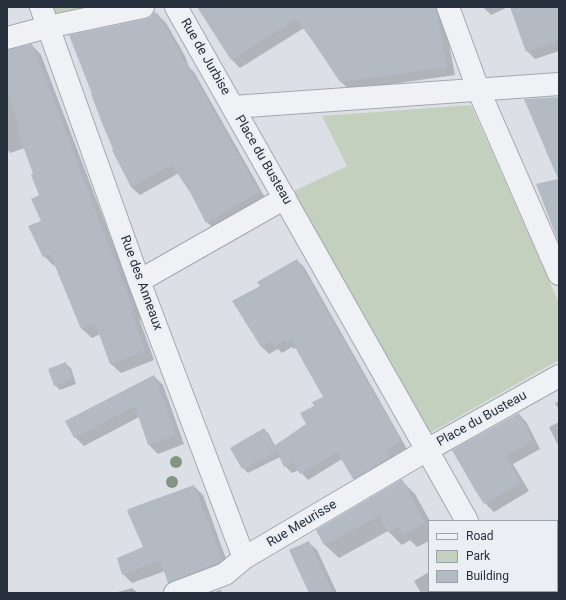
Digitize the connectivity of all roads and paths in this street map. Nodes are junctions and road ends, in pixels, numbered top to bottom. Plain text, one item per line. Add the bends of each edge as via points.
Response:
1 (41, 7) edge
2 (143, 7) edge
3 (176, 7) edge
4 (448, 7) edge
5 (48, 28) junction
6 (7, 38) edge
7 (559, 84) edge
8 (478, 89) junction
9 (233, 107) junction
10 (285, 198) junction
11 (559, 274) edge
12 (139, 281) junction
13 (559, 376) edge
14 (427, 450) junction
15 (466, 520) edge
16 (244, 558) junction
17 (175, 593) edge

1 - 5 street, Rue des Anneaux
2 - 5 street
3 - 9 street, Rue de Jurbise
4 - 8 street
5 - 6 street
5 - 12 street, Rue des Anneaux
7 - 8 street, Place du Busteau
8 - 9 street, Place du Busteau
8 - 11 street
9 - 10 street, Place du Busteau
10 - 12 street
10 - 14 street, Place du Busteau
12 - 16 street, Rue des Anneaux
13 - 14 street, Place du Busteau
14 - 15 street
14 - 16 street, Rue Meurisse
16 - 17 street, Rue Meurisse via 225,574

